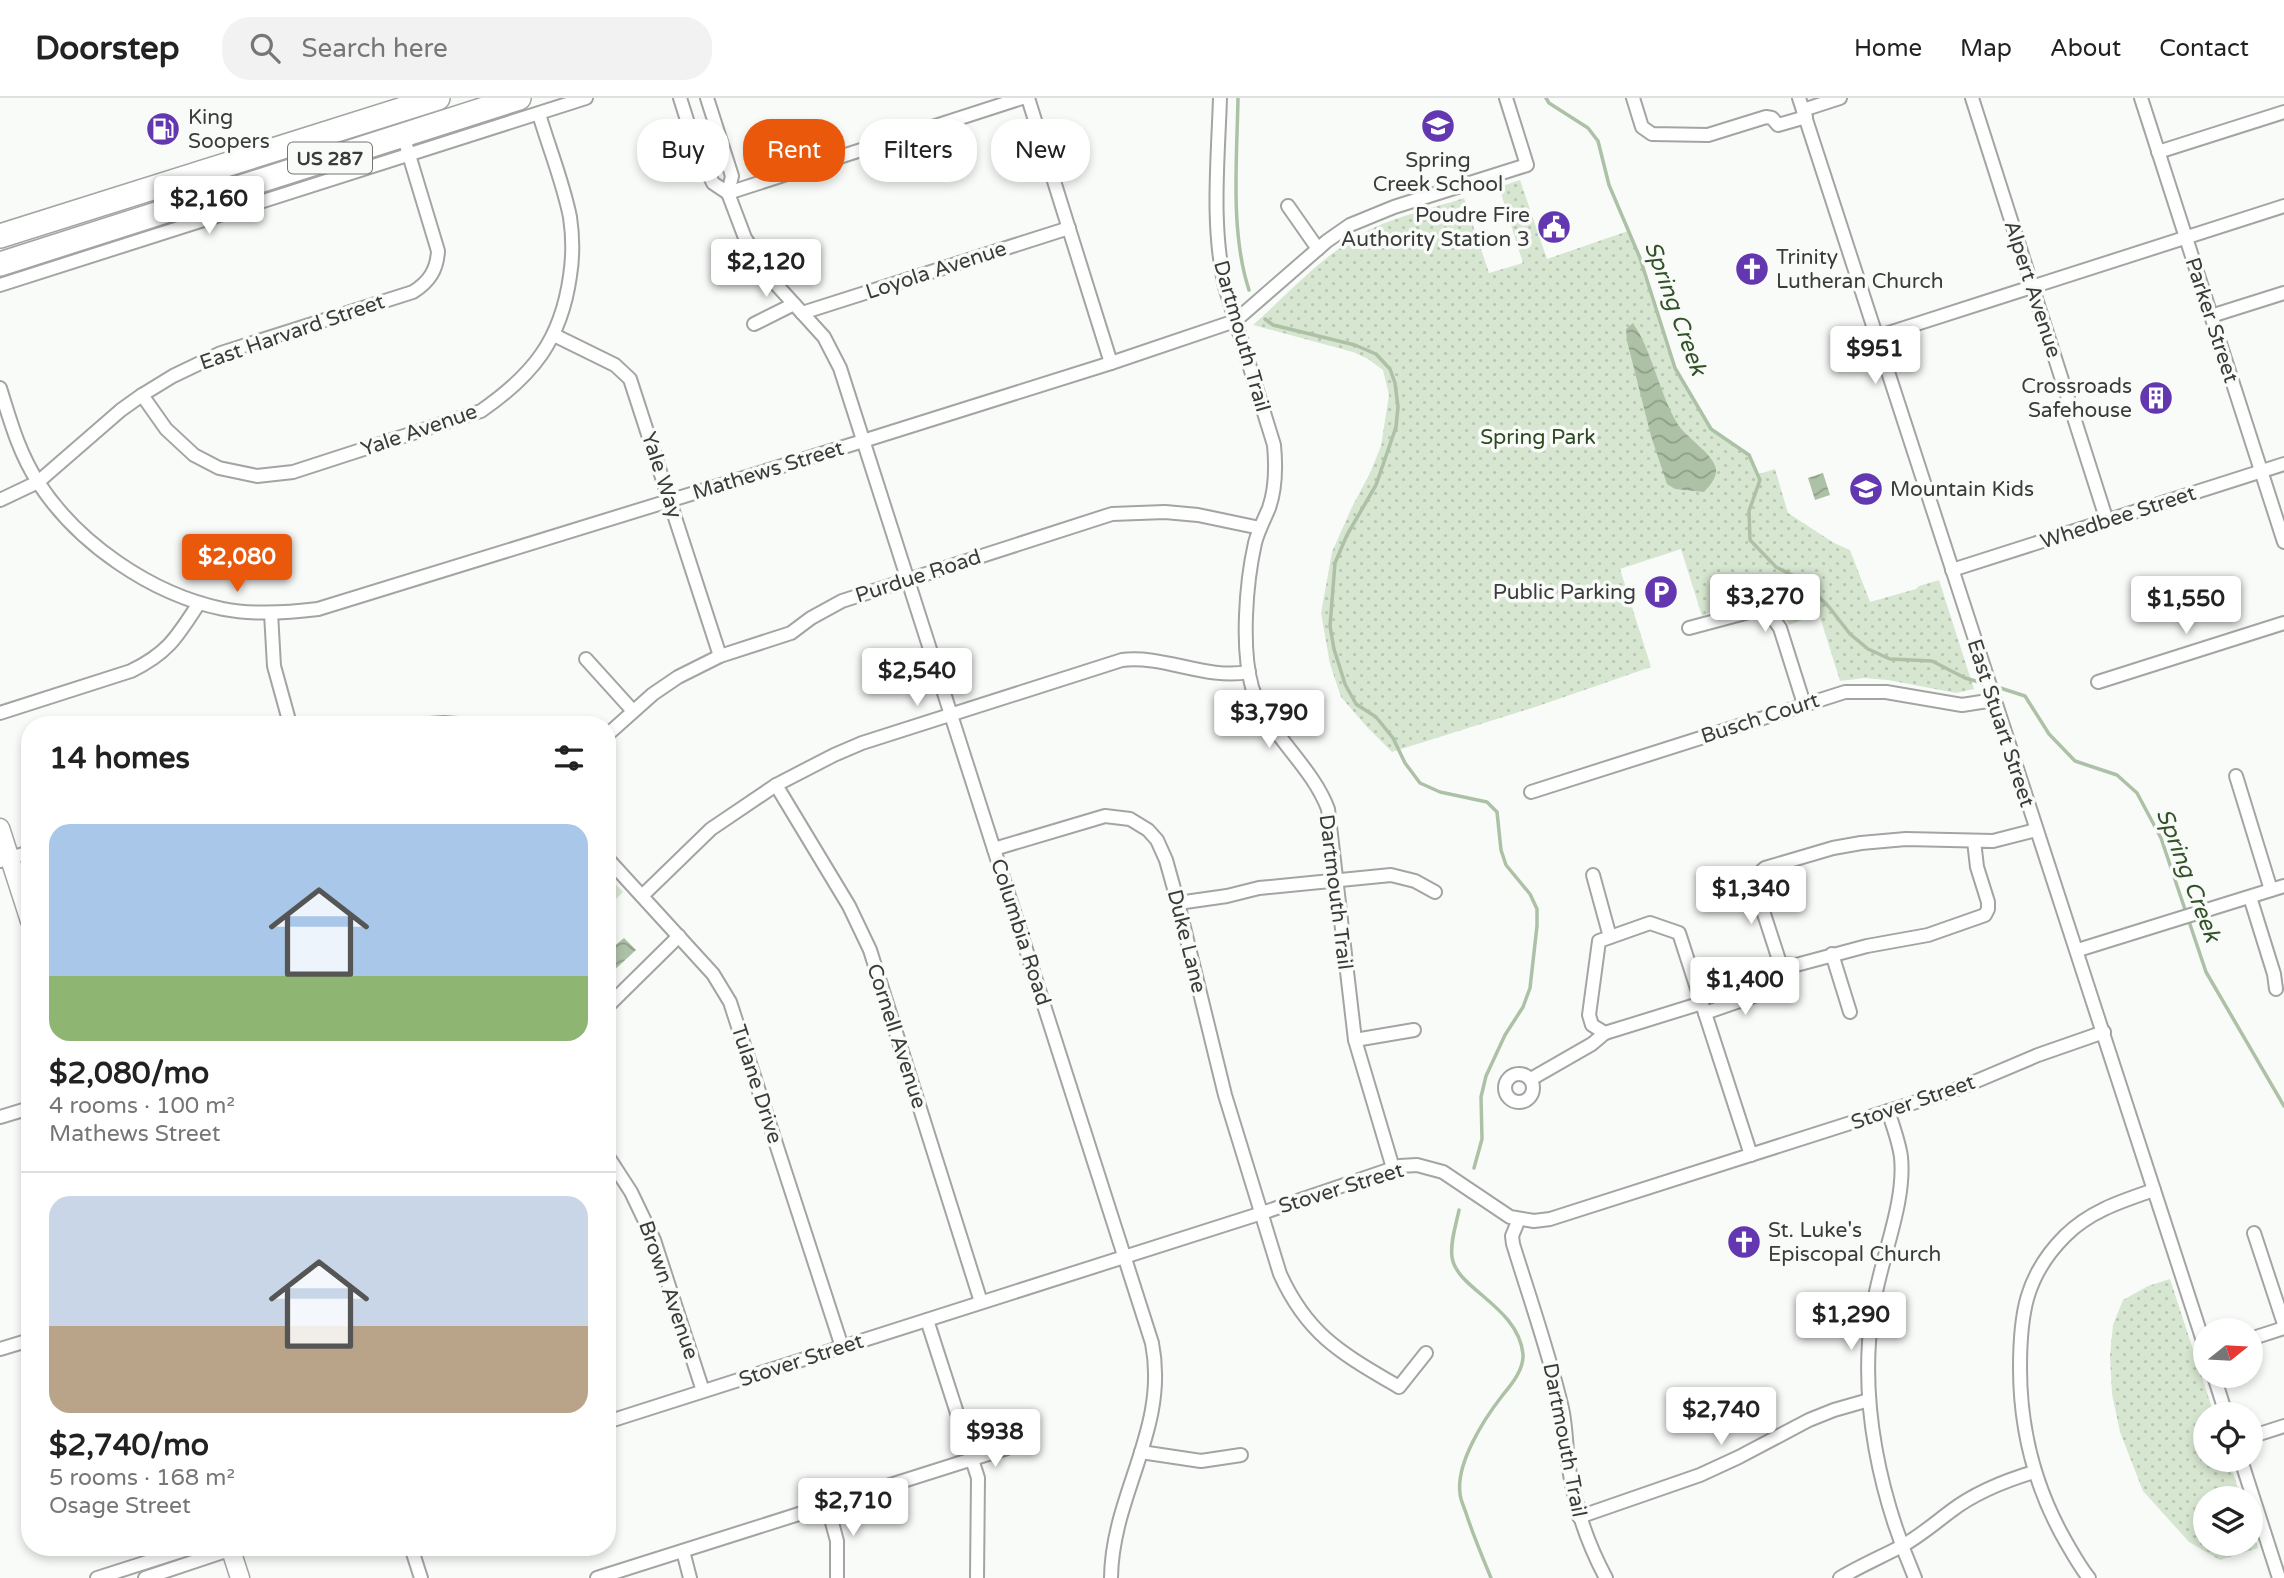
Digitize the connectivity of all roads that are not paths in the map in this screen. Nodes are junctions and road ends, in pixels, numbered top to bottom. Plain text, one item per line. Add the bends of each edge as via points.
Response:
1 (438, 98) edge
2 (461, 98) edge
3 (519, 98) edge
4 (586, 98) edge
5 (680, 98) edge
6 (707, 98) edge
7 (1022, 98) edge
8 (1028, 98) edge
9 (1220, 98) edge
10 (1506, 98) edge
11 (1633, 98) edge
12 (1840, 98) edge
13 (1972, 98) edge
14 (2141, 98) edge
15 (1803, 108) edge
16 (2284, 112) edge
17 (539, 114) junction
18 (432, 126) junction
19 (406, 145) junction
20 (2158, 152) junction
21 (728, 193) junction
22 (1288, 206) dead end
23 (2284, 206) edge
24 (1069, 228) junction
25 (0, 236) edge
26 (2186, 238) junction
27 (1318, 249) junction
28 (0, 264) edge
29 (0, 285) edge
30 (2032, 287) junction
31 (2284, 293) edge
32 (798, 308) junction
33 (2211, 316) junction
34 (1236, 321) junction
35 (754, 324) dead end
36 (554, 335) junction
37 (1876, 337) junction
38 (1111, 363) junction
39 (0, 388) edge
40 (142, 395) junction
41 (863, 441) junction
42 (2284, 464) edge
43 (2261, 471) junction
44 (38, 482) junction
45 (0, 500) edge
46 (670, 500) junction
47 (2107, 521) junction
48 (1260, 528) junction
49 (2284, 542) edge
50 (1952, 570) junction
51 (908, 579) junction
52 (199, 603) junction
53 (271, 613) junction
54 (2284, 622) edge
55 (1689, 628) dead end
56 (720, 656) junction
57 (586, 659) dead end
58 (1249, 672) junction
59 (2098, 682) dead end
60 (1993, 699) junction
61 (1804, 704) junction
62 (633, 711) junction
63 (0, 713) edge
64 (951, 715) junction
65 (288, 716) edge
66 (616, 726) edge
67 (2236, 776) dead end
68 (776, 785) junction
69 (1531, 792) dead end
70 (0, 828) edge
71 (2036, 830) junction
72 (1974, 841) junction
73 (994, 849) junction
74 (5, 860) edge
75 (616, 868) edge
76 (1593, 876) dead end
77 (1336, 880) junction
78 (2277, 888) edge
79 (1435, 892) dead end
80 (642, 896) junction
81 (2250, 897) junction
82 (21, 899) edge
83 (1178, 903) junction
84 (679, 936) junction
85 (1610, 937) junction
86 (2078, 950) junction
87 (1832, 954) junction
88 (1774, 989) dead end
89 (2276, 989) dead end
90 (616, 998) edge
91 (1703, 1008) junction
92 (1850, 1012) dead end
93 (1414, 1030) dead end
94 (2104, 1032) junction
95 (1605, 1033) junction
96 (1355, 1040) junction
97 (1531, 1079) dead end
98 (21, 1111) edge
99 (1888, 1111) junction
100 (0, 1117) edge
101 (1751, 1155) junction
102 (1393, 1168) junction
103 (616, 1169) edge
104 (2154, 1190) junction
105 (1262, 1213) junction
106 (1519, 1219) junction
107 (2254, 1233) dead end
108 (1125, 1256) junction
109 (981, 1303) junction
110 (2196, 1318) edge
111 (927, 1320) junction
112 (2284, 1326) edge
113 (2263, 1334) edge
114 (21, 1343) edge
115 (842, 1347) junction
116 (0, 1349) edge
117 (1426, 1353) dead end
118 (703, 1391) junction
119 (1869, 1400) junction
120 (616, 1419) edge
121 (2284, 1426) edge
122 (2263, 1433) edge
123 (1007, 1448) dead end
124 (1141, 1452) junction
125 (1241, 1455) dead end
126 (973, 1458) junction
127 (2034, 1472) junction
128 (2245, 1472) edge
129 (827, 1504) junction
130 (1578, 1517) junction
131 (1902, 1546) junction
132 (683, 1550) junction
133 (166, 1556) edge
134 (210, 1556) edge
135 (235, 1556) edge
136 (414, 1556) edge
137 (97, 1578) edge
138 (145, 1578) edge
139 (240, 1578) edge
140 (421, 1578) edge
141 (597, 1578) edge
142 (690, 1578) edge
143 (837, 1578) edge
144 (977, 1578) edge
145 (1111, 1578) edge
146 (1606, 1578) edge
147 (1840, 1578) edge
148 (1915, 1578) edge
149 (2089, 1578) edge
150 (2279, 1578) edge

1 - 25 highway, US 287
2 - 18 highway via 433,118
3 - 18 highway, US 287
4 - 17 street
5 - 21 street, Columbia Road via 713,183
6 - 21 street, Columbia Road via 732,176
7 - 21 street
8 - 24 street
9 - 34 street, Dartmouth Trail via 1216,235
10 - 27 street, Mathews Street via 1527,165 1368,217
11 - 15 street via 1642,127 1652,134 1708,135 1766,117 1782,125
12 - 15 street
13 - 30 street, Alpert Avenue
14 - 20 street, Parker Street
15 - 37 street, East Stuart Street
16 - 20 street
17 - 19 street
17 - 36 street, Yale Avenue via 566,202 572,243 567,297
18 - 19 highway, US 287
19 - 28 highway, US 287
19 - 29 street
19 - 40 street, East Harvard Street via 438,251 435,271 421,287 221,353
20 - 26 street, Parker Street
21 - 32 street, Columbia Road via 760,263
22 - 27 street
23 - 26 street
24 - 32 street, Loyola Avenue
24 - 38 street
26 - 30 street
26 - 33 street, Parker Street
27 - 34 street, Mathews Street
30 - 37 street
30 - 47 street, Alpert Avenue
31 - 33 street
32 - 35 street
32 - 41 street, Columbia Road via 833,351
33 - 43 street, Parker Street
34 - 38 street, Mathews Street
34 - 48 street, Dartmouth Trail via 1276,461 1272,499
36 - 40 street, Yale Avenue via 530,371 481,411 274,476 238,474 194,455 166,429
36 - 46 street, Yale Way via 615,365 629,379
37 - 50 street, East Stuart Street
38 - 41 street, Mathews Street
39 - 44 street, Mathews Street via 16,438
40 - 44 street, East Harvard Street
41 - 46 street, Mathews Street
41 - 51 street, Columbia Road
42 - 43 street, Whedbee Street
43 - 47 street, Whedbee Street
43 - 49 street, Parker Street
44 - 45 street, East Harvard Street
44 - 52 street, Mathews Street via 75,526 117,561
46 - 53 street, Mathews Street via 340,604
46 - 56 street, Yale Way
47 - 50 street, Whedbee Street
48 - 51 street, Purdue Road via 1198,515 1112,514
48 - 58 street, Dartmouth Trail via 1248,600
50 - 60 street, East Stuart Street
51 - 56 street, Purdue Road via 842,601 791,633
51 - 64 street, Columbia Road
52 - 53 street, Mathews Street
52 - 63 street via 172,643 147,663
53 - 65 street via 274,666
54 - 59 street
55 - 61 street via 1749,612 1770,614 1780,628
56 - 62 street, Purdue Road via 678,677
57 - 62 street
58 - 64 street via 1219,674 1151,659 1129,659
58 - 77 street, Dartmouth Trail via 1266,719 1322,795 1330,821
60 - 61 street, Busch Court via 1962,705 1860,690
60 - 71 street, East Stuart Street
61 - 69 street, Busch Court
62 - 66 street, Purdue Road
64 - 68 street via 862,743
64 - 73 street, Columbia Road
67 - 78 street
68 - 80 street via 711,829
68 - 109 street, Cornell Avenue via 849,906 870,950
70 - 74 main road
71 - 72 street
71 - 86 street, East Stuart Street
72 - 87 street via 1988,902 1985,915 1928,935
72 - 87 street via 1861,843 1765,868 1755,883 1779,960 1789,966
73 - 83 street, Duke Lane via 1095,817 1130,819 1163,849
73 - 108 street, Columbia Road
74 - 82 main road
75 - 80 street, Tulane Drive
76 - 85 street
77 - 79 street via 1391,875
77 - 83 street
77 - 96 street, Dartmouth Trail
78 - 81 street
80 - 84 street, Tulane Drive
81 - 86 street
81 - 89 street
83 - 105 street, Duke Lane via 1225,1095
84 - 90 street
84 - 115 street, Tulane Drive via 713,974 730,1002
85 - 91 street via 1650,923 1679,933
85 - 95 street via 1599,941 1589,1015 1592,1025
86 - 94 street, East Stuart Street
87 - 92 street
88 - 91 street
91 - 95 street
91 - 101 street
93 - 96 street
94 - 99 street, Stover Street
94 - 104 street, East Stuart Street
95 - 97 street
96 - 102 street, Dartmouth Trail
98 - 100 street
99 - 101 street, Stover Street
99 - 119 street via 1901,1157 1901,1184 1874,1295
101 - 106 street, Stover Street via 1549,1219
102 - 105 street, Stover Street
102 - 106 street, Stover Street via 1417,1165 1443,1172 1504,1214
103 - 118 street, Brown Avenue via 654,1240
104 - 110 street, East Stuart Street
104 - 127 street via 2117,1202 2080,1223 2051,1251 2035,1276 2022,1314 2019,1349 2022,1421
105 - 108 street, Stover Street
105 - 117 street, Duke Lane via 1289,1293 1308,1322 1336,1349 1399,1387
106 - 130 street, Dartmouth Trail via 1513,1244 1563,1412
107 - 112 street
108 - 109 street, Stover Street
108 - 124 street, Columbia Road via 1157,1375 1153,1415
109 - 111 street, Stover Street
111 - 115 street, Stover Street
111 - 126 street
112 - 113 street
114 - 116 street
115 - 118 street, Stover Street
118 - 120 street, Stover Street
119 - 130 street via 1809,1420 1700,1475
119 - 131 street via 1878,1462
121 - 122 street
123 - 126 street
124 - 125 street via 1201,1461
124 - 145 street, Columbia Road via 1114,1541
126 - 129 street
126 - 144 street via 979,1485
127 - 131 street via 1972,1497
127 - 149 street via 2054,1521
128 - 150 street
129 - 132 street
129 - 143 street via 837,1541
130 - 146 street, Dartmouth Trail
131 - 147 street
131 - 148 street
132 - 141 street
132 - 142 street
133 - 137 street
134 - 138 street
135 - 139 main road
136 - 140 street

